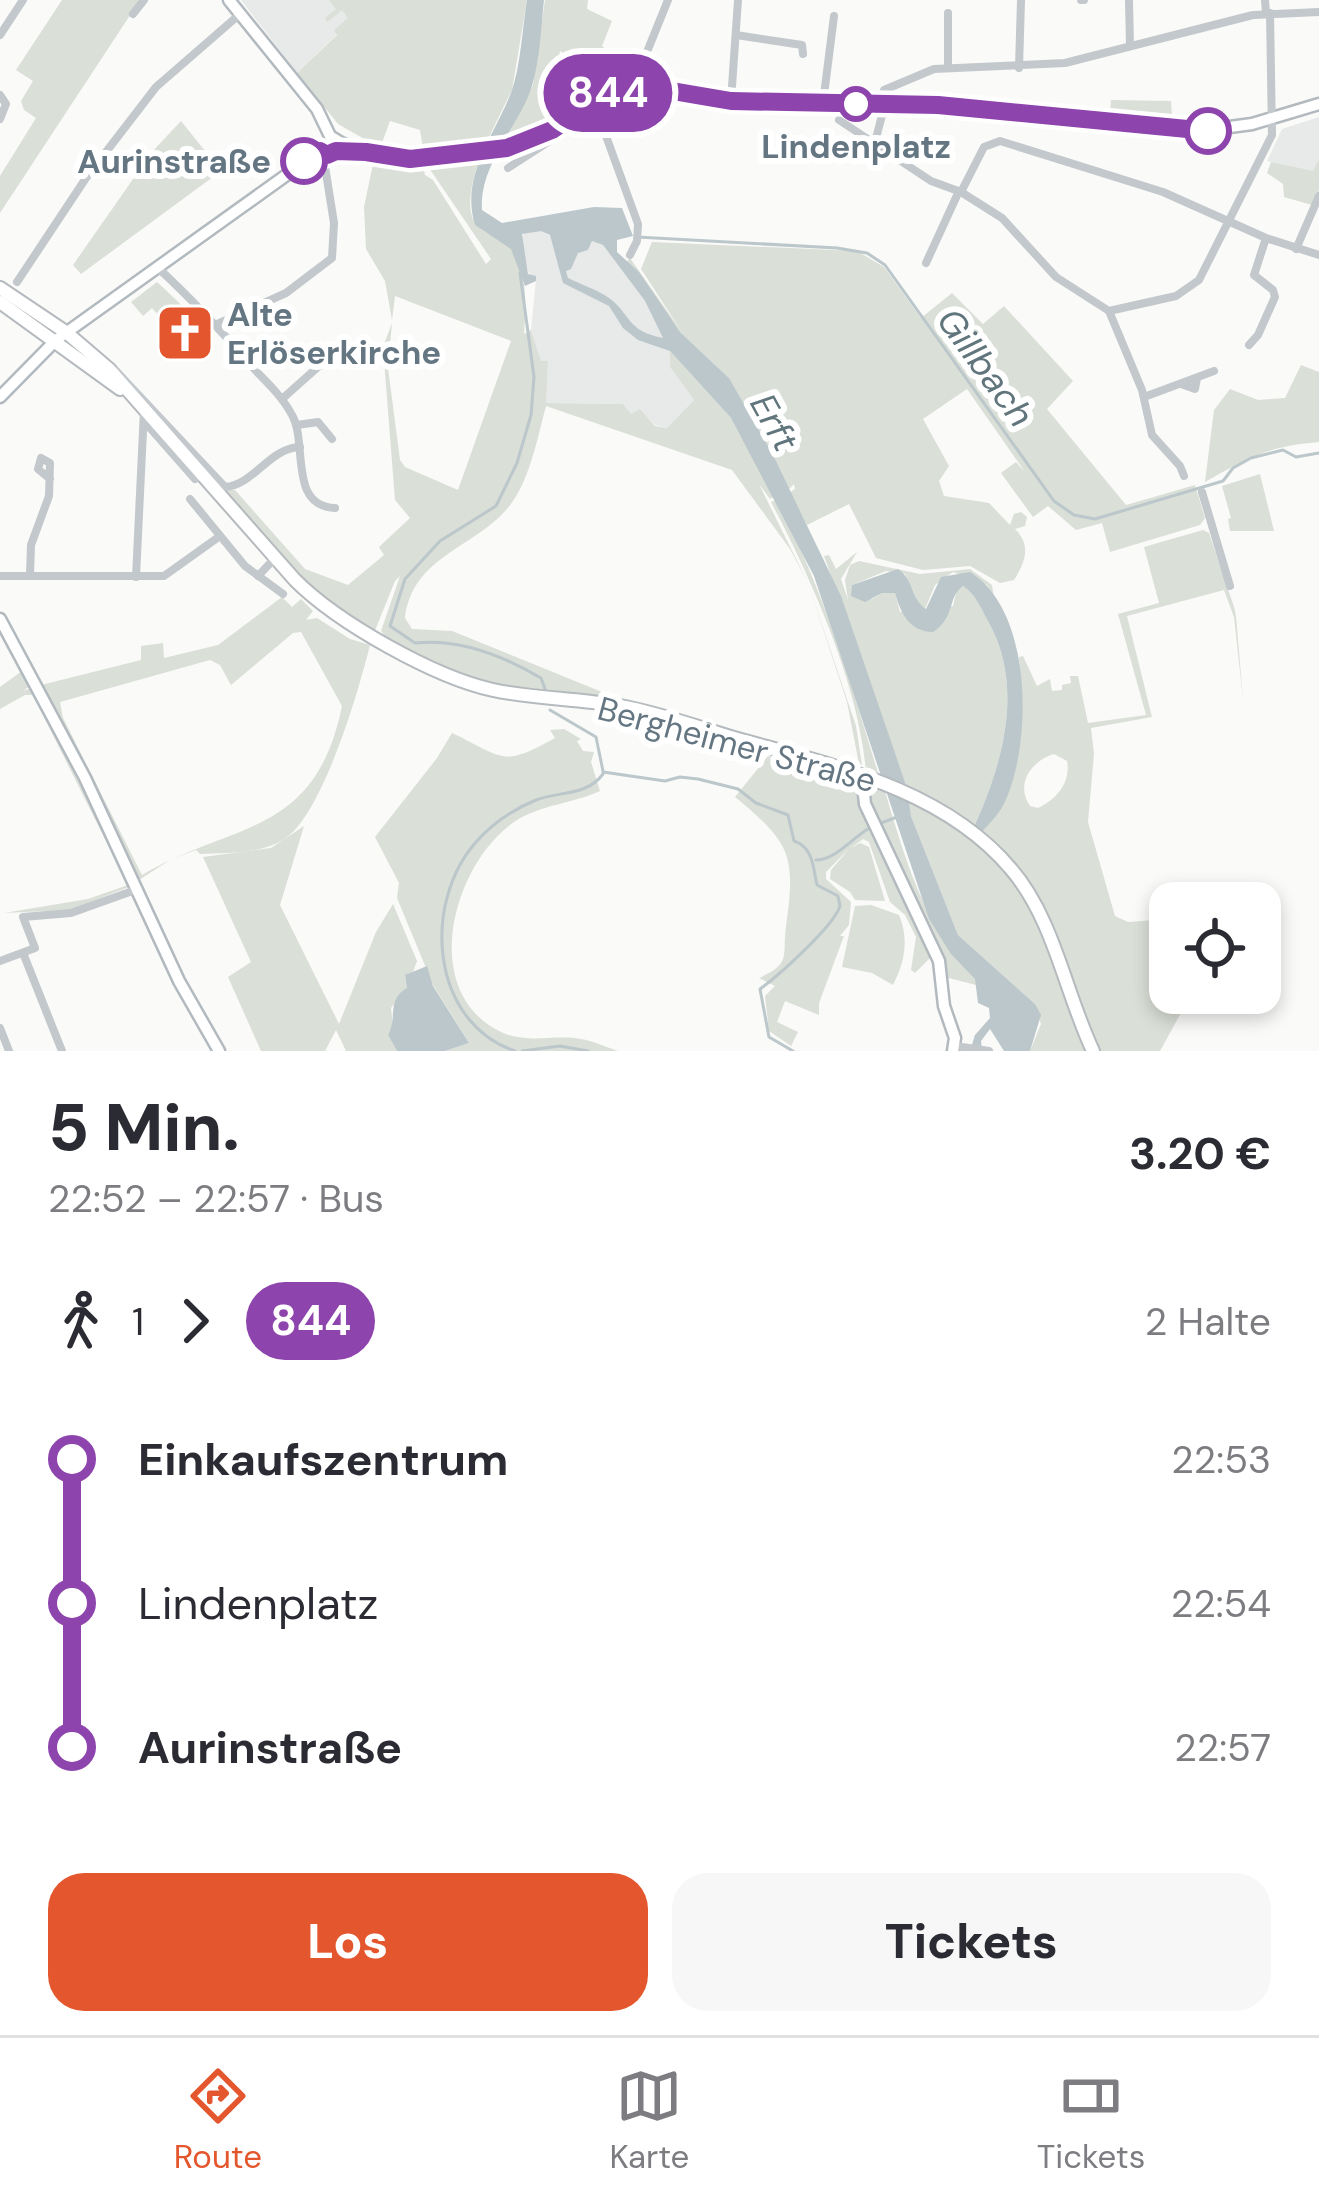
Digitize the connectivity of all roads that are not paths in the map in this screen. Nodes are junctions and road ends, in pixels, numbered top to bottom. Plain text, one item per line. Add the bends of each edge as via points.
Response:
1 (23, 0) edge
2 (144, 0) edge
3 (229, 0) edge
4 (668, 0) edge
5 (738, 0) edge
6 (1021, 0) edge
7 (1129, 0) edge
8 (1265, 0) edge
9 (1319, 12) edge
10 (948, 13) dead end
11 (1268, 13) junction
12 (133, 14) dead end
13 (240, 14) junction
14 (834, 16) dead end
15 (0, 35) edge
16 (736, 35) junction
17 (1130, 46) junction
18 (803, 54) dead end
19 (948, 67) junction
20 (1019, 68) junction
21 (634, 84) junction
22 (0, 95) edge
23 (731, 101) junction
24 (594, 103) junction
25 (823, 104) junction
26 (882, 104) junction
27 (1319, 104) edge
28 (0, 119) edge
29 (1275, 119) junction
30 (839, 120) dead end
31 (552, 130) junction
32 (875, 142) junction
33 (327, 148) junction
34 (508, 168) dead end
35 (960, 192) junction
36 (1319, 196) edge
37 (1230, 222) junction
38 (1266, 238) junction
39 (1296, 249) junction
40 (631, 255) dead end
41 (1319, 255) edge
42 (926, 263) dead end
43 (158, 268) junction
44 (17, 282) dead end
45 (0, 288) edge
46 (0, 302) edge
47 (1109, 311) junction
48 (215, 325) junction
49 (62, 337) junction
50 (340, 342) dead end
51 (1249, 345) dead end
52 (109, 369) junction
53 (1214, 371) dead end
54 (0, 397) edge
55 (1144, 397) junction
56 (282, 399) junction
57 (142, 411) junction
58 (297, 424) junction
59 (332, 439) dead end
60 (300, 448) junction
61 (1184, 476) dead end
62 (195, 478) dead end
63 (50, 479) dead end
64 (1202, 492) dead end
65 (190, 499) dead end
66 (335, 508) dead end
67 (220, 536) junction
68 (275, 558) junction
69 (30, 575) junction
70 (0, 576) edge
71 (258, 576) junction
72 (136, 577) junction
73 (1230, 586) dead end
74 (283, 594) dead end
75 (0, 619) edge
76 (868, 778) junction
77 (138, 889) junction
78 (23, 953) junction
79 (0, 961) edge
80 (0, 1028) edge
81 (958, 1048) edge
82 (987, 1050) edge
83 (9, 1051) edge
84 (62, 1051) edge
85 (219, 1051) edge
86 (1094, 1051) edge

1 - 15 street
2 - 12 street
3 - 13 main road
4 - 21 street
5 - 16 street
6 - 20 street
7 - 17 street
8 - 11 street
9 - 11 street
10 - 19 street
11 - 17 street
11 - 29 street
13 - 33 main road via 310,102
13 - 44 street via 156,87
14 - 25 street
16 - 18 street via 802,45
16 - 23 street
17 - 20 street
19 - 20 street
19 - 26 street via 890,87
21 - 23 main road
21 - 24 main road
22 - 28 street
23 - 25 main road
24 - 31 main road
24 - 40 street via 638,236
25 - 26 main road
26 - 29 main road via 1200,131
26 - 32 street
27 - 29 main road
29 - 37 street
30 - 32 street
31 - 33 main road via 476,154 404,159
31 - 34 street via 550,141
32 - 35 street
33 - 43 main road
33 - 48 street via 330,262 275,299
35 - 37 street via 988,143 1000,141 1163,192
35 - 42 street
35 - 47 street via 1001,218 1067,286
36 - 39 street
37 - 38 street
37 - 47 street via 1192,289
38 - 39 street
38 - 51 street via 1254,275 1275,299
39 - 41 street
43 - 48 street
43 - 49 main road
45 - 49 main road, Bergheimer Straße
46 - 49 main road, Bergheimer Straße
47 - 55 street
48 - 56 street
49 - 52 main road, Bergheimer Straße
49 - 54 main road
49 - 57 main road, Bergheimer Straße
50 - 56 street
52 - 57 main road, Bergheimer Straße
52 - 60 street, Bergheimer Straße via 128,379 222,486 236,486 284,449
53 - 55 street via 1195,389 1180,384
55 - 61 street via 1154,439
56 - 58 street
57 - 62 street, Bergheimer Straße
57 - 68 main road, Bergheimer Straße
57 - 72 street
58 - 59 street via 318,422
58 - 60 street
60 - 66 street via 307,492
63 - 69 street
64 - 73 street
65 - 67 street
67 - 71 street
67 - 72 street via 170,574
68 - 71 street
68 - 76 main road, Bergheimer Straße via 350,625 472,684 637,710
69 - 70 street
69 - 72 street
71 - 74 street
75 - 77 main road
76 - 81 main road via 865,804 939,961
76 - 86 main road, Bergheimer Straße via 915,797 986,843 1023,885
77 - 78 street via 71,913 23,917 35,948
77 - 85 main road
78 - 79 street
78 - 84 street
80 - 83 street
81 - 82 street

